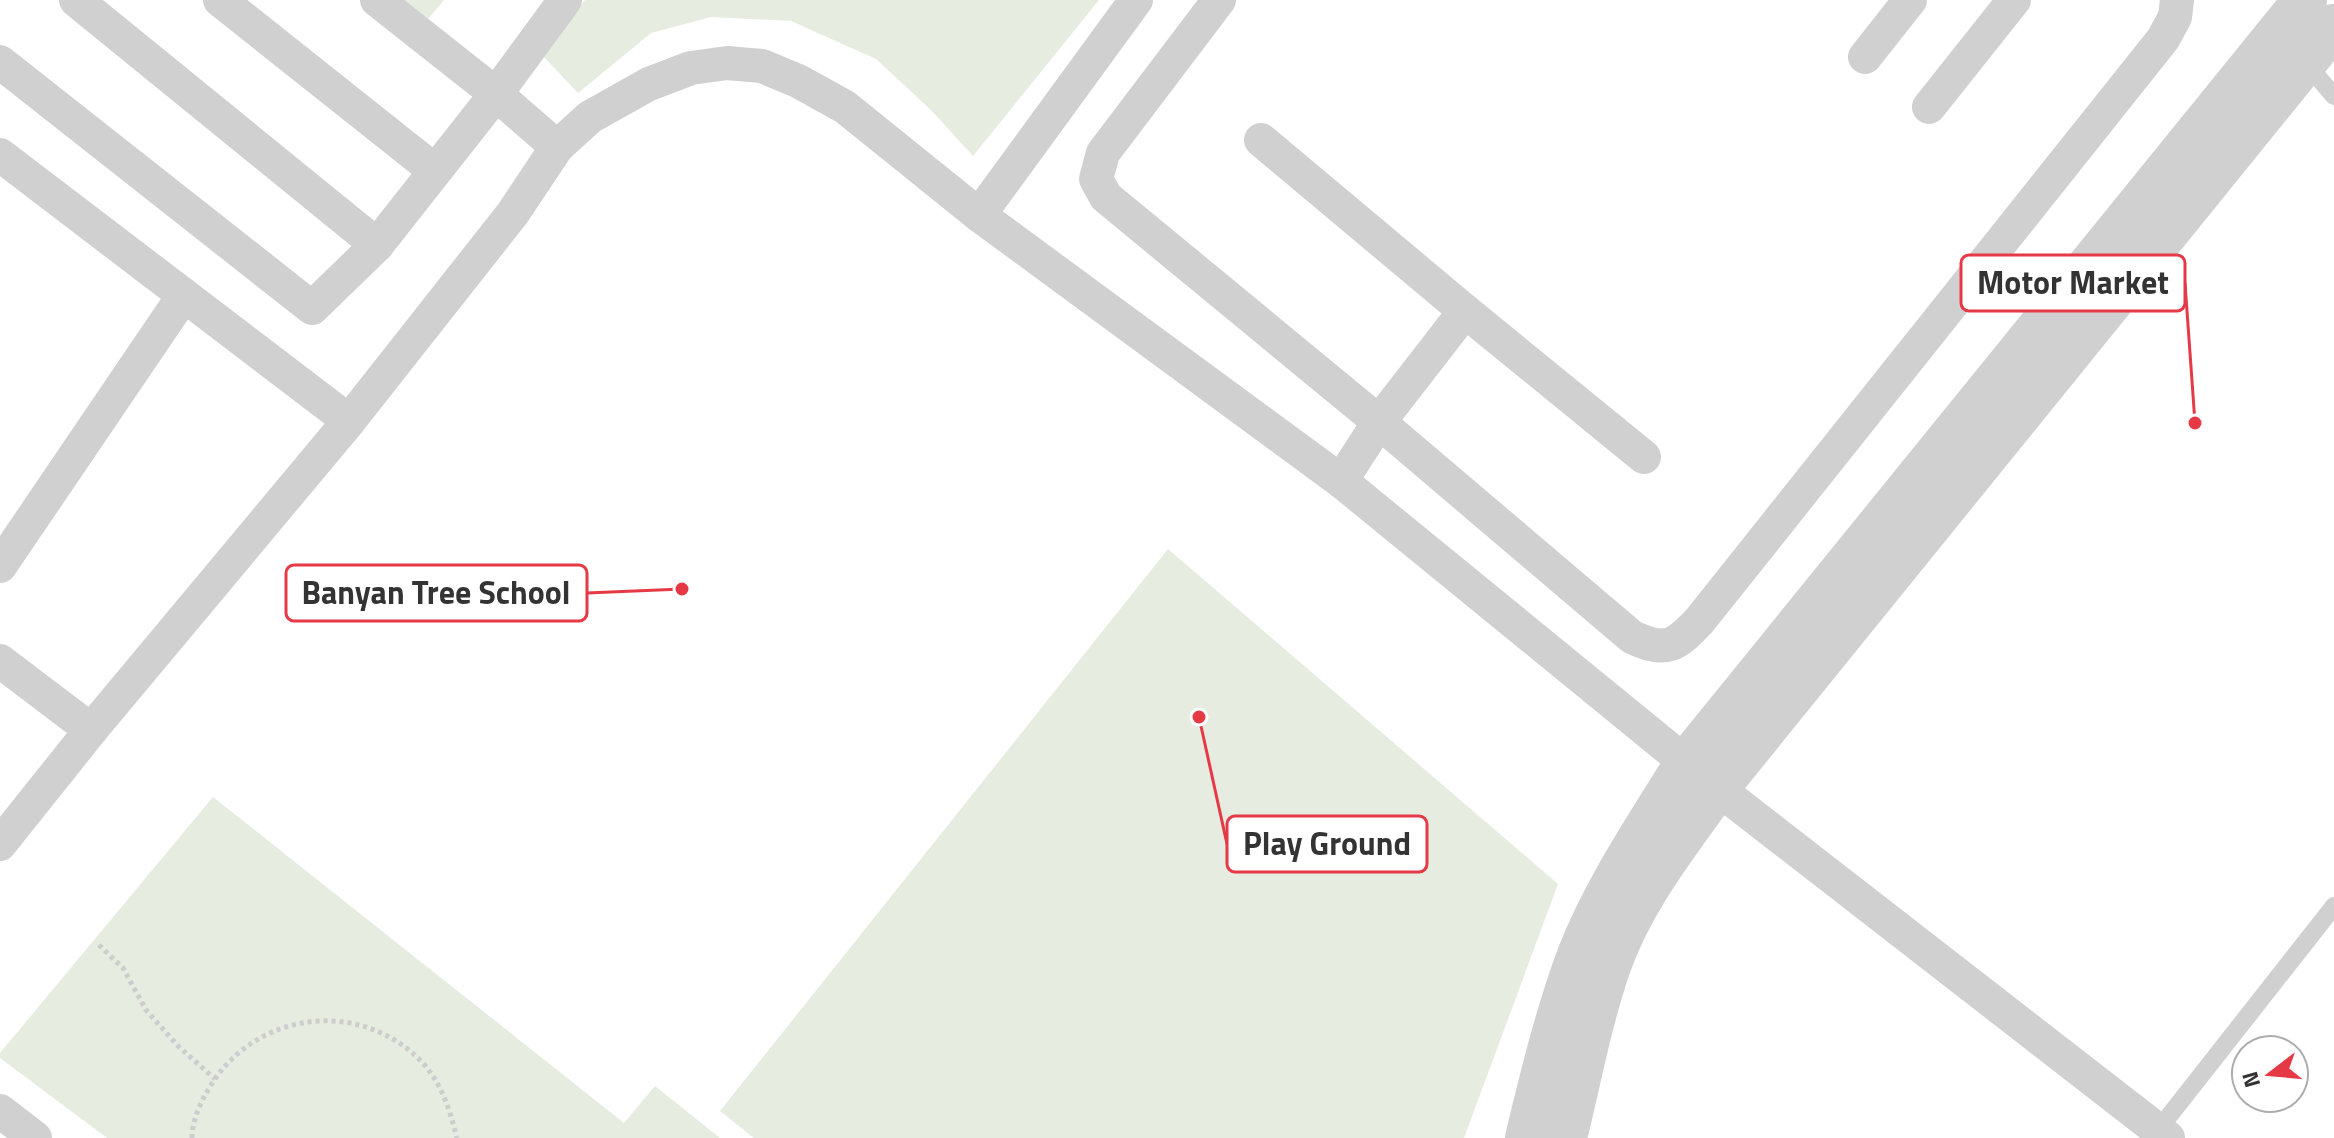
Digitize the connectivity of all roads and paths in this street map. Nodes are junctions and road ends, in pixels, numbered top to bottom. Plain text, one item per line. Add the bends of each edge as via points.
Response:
1 (76, 0) edge
2 (220, 0) edge
3 (377, 0) edge
4 (565, 0) edge
5 (1136, 0) edge
6 (1219, 0) edge
7 (1910, 0) edge
8 (2014, 0) edge
9 (2177, 0) edge
10 (2305, 0) edge
11 (2334, 26) edge
12 (1865, 57) dead end
13 (0, 62) edge
14 (2305, 62) junction
15 (496, 94) junction
16 (2334, 96) edge
17 (1929, 107) dead end
18 (1261, 140) dead end
19 (557, 147) junction
20 (0, 155) edge
21 (434, 170) junction
22 (979, 215) junction
23 (377, 245) junction
24 (184, 295) junction
25 (1465, 311) junction
26 (2022, 380) junction
27 (349, 421) junction
28 (1379, 422) junction
29 (1644, 457) dead end
30 (1341, 481) junction
31 (0, 566) edge
32 (0, 661) edge
33 (91, 730) junction
34 (1702, 775) junction
35 (0, 844) edge
36 (2334, 906) edge
37 (99, 945) dead end
38 (215, 1079) junction
39 (0, 1111) edge
40 (2163, 1134) edge
41 (1538, 1137) edge
42 (35, 1138) edge
43 (192, 1138) edge
44 (457, 1138) edge

1 - 23 street
2 - 21 street
3 - 15 street
4 - 15 street
5 - 22 street
6 - 28 street via 1103,153 1096,179 1106,197
7 - 12 street
8 - 17 street
9 - 28 street via 2163,39 1700,620 1666,647 1632,637
10 - 26 street
11 - 14 street
13 - 23 street via 312,308
14 - 16 lane
14 - 26 street
15 - 19 street
15 - 21 street
18 - 25 street
19 - 22 street via 590,117 649,84 691,68 762,66 845,107
19 - 27 street via 513,213
20 - 24 street
21 - 23 street
22 - 30 street
24 - 27 street
24 - 31 street
25 - 28 street
25 - 29 street
26 - 34 street
27 - 33 street
28 - 30 street
30 - 34 street
32 - 33 street
33 - 35 street
34 - 40 street
34 - 41 street via 1625,862 1580,953 1556,1022
36 - 40 lane
37 - 38 path via 123,968 146,1010
38 - 43 path via 206,1091
38 - 44 path via 231,1057 266,1033 306,1021 348,1022 388,1036 421,1061 445,1096
39 - 42 street

